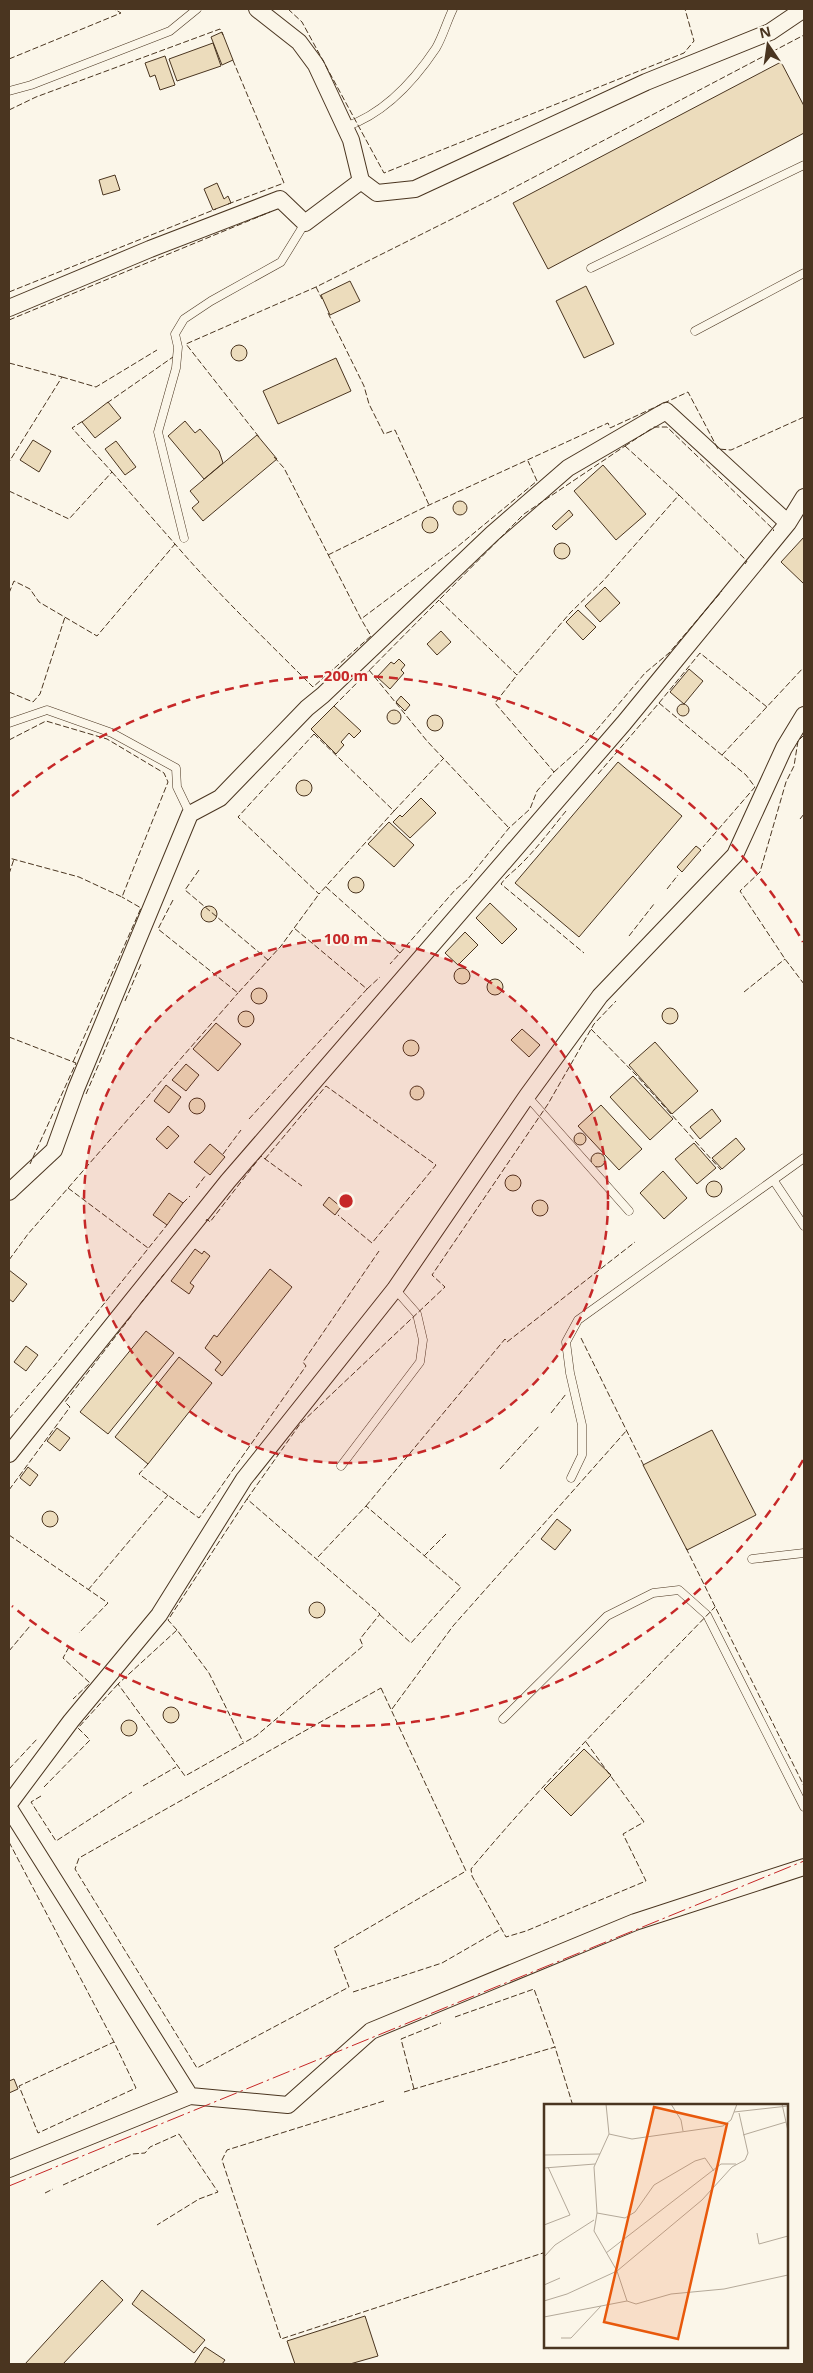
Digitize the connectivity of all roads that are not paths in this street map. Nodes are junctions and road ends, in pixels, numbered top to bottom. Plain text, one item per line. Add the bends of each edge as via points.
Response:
1 (197, 9) edge
2 (257, 9) edge
3 (453, 9) edge
4 (804, 9) edge
5 (9, 91) edge
6 (345, 127) junction
7 (804, 165) edge
8 (361, 181) junction
9 (306, 223) junction
10 (590, 268) dead end
11 (804, 273) edge
12 (9, 308) edge
13 (695, 331) dead end
14 (804, 498) edge
15 (788, 523) junction
16 (184, 538) dead end
17 (804, 715) edge
18 (9, 723) edge
19 (190, 814) junction
20 (526, 1096) junction
21 (804, 1158) edge
22 (774, 1181) junction
23 (9, 1192) edge
24 (629, 1212) dead end
25 (804, 1226) edge
26 (395, 1289) junction
27 (9, 1454) edge
28 (341, 1466) dead end
29 (572, 1478) dead end
30 (804, 1553) edge
31 (752, 1560) dead end
32 (504, 1719) dead end
33 (9, 1804) edge
34 (804, 1807) edge
35 (9, 1808) edge
36 (804, 1867) edge
37 (190, 2096) junction
38 (9, 2169) edge

1 - 5 lane via 170,31
2 - 6 street via 299,42 316,65
3 - 6 lane via 437,46 398,95
4 - 8 street via 770,32 646,82 415,190 377,193
6 - 8 street
7 - 10 lane
8 - 9 street
9 - 12 street via 280,199
9 - 16 lane via 281,262 184,319 175,334 178,347 176,368 158,432
11 - 13 lane
14 - 15 street
15 - 19 street via 666,411 568,468 492,534 307,708 220,798
15 - 27 street via 624,723 228,1181
17 - 20 street via 784,748 735,855 600,996
18 - 19 lane via 47,710 112,733 176,768 177,787
19 - 23 street via 54,1150
20 - 24 lane
20 - 26 street
21 - 22 lane
22 - 25 lane
22 - 29 lane via 578,1320 566,1342 582,1425 582,1455
26 - 28 lane via 417,1314 423,1340 420,1362
26 - 33 street via 244,1479 159,1615 71,1721
30 - 31 lane
32 - 34 lane via 607,1616 652,1593 679,1590 707,1615
35 - 37 street
36 - 37 street via 635,1922 371,2031 288,2105
37 - 38 street

